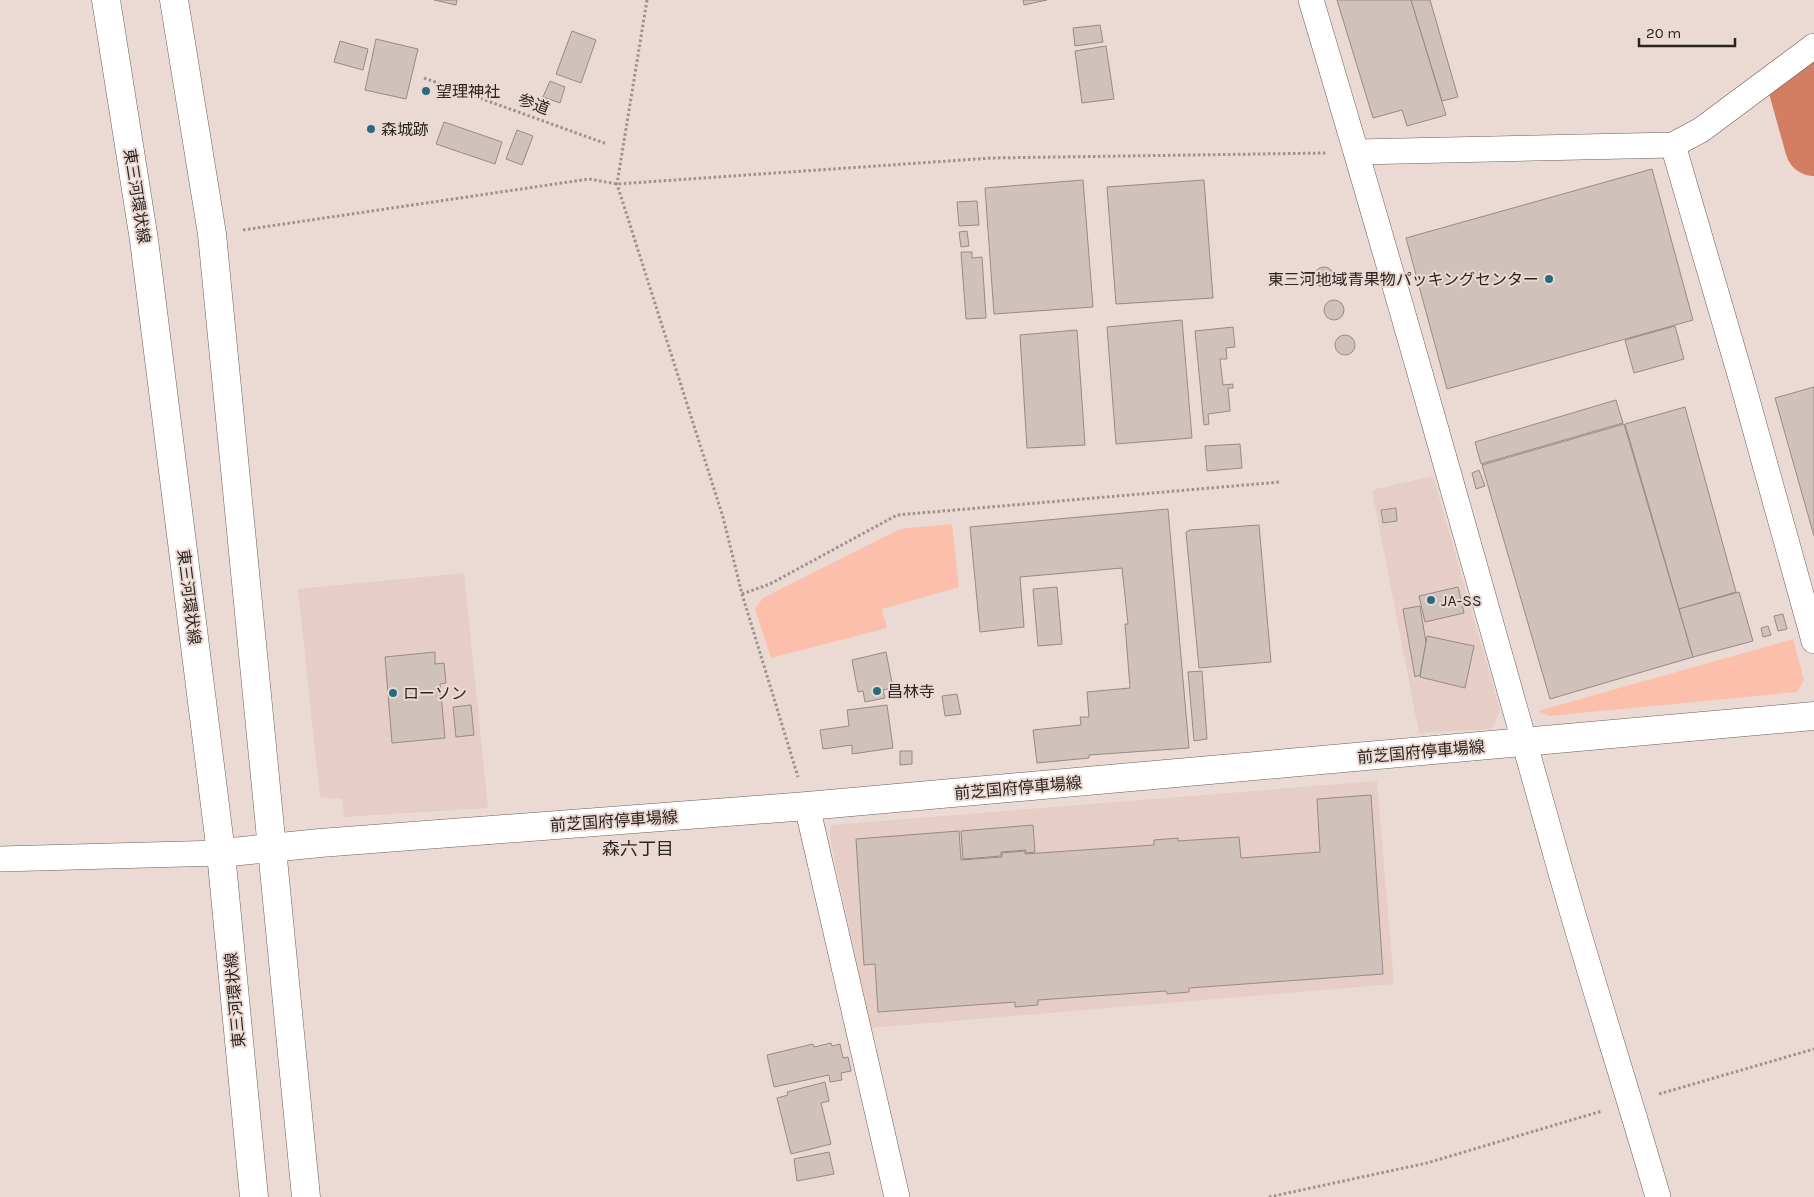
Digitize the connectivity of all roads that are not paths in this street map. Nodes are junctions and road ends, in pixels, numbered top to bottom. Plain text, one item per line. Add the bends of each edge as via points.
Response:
1 (106, 0) edge
2 (174, 0) edge
3 (1311, 0) edge
4 (1814, 46) edge
5 (1673, 145) junction
6 (1357, 152) junction
7 (1814, 641) edge
8 (1814, 716) edge
9 (1525, 743) junction
10 (807, 806) junction
11 (271, 848) junction
12 (221, 853) junction
13 (0, 859) edge
14 (254, 1197) edge
15 (306, 1197) edge
16 (897, 1197) edge
17 (1658, 1197) edge

1 - 12 main road, 東三河環状線 via 144,240
2 - 11 main road via 212,234
3 - 6 street
4 - 5 street via 1701,130
5 - 6 street
5 - 7 street
6 - 9 street
8 - 9 main road, 前芝国府停車場線
9 - 10 main road, 前芝国府停車場線
9 - 17 street
10 - 11 main road, 前芝国府停車場線
10 - 16 street
11 - 12 main road, 前芝国府停車場線
11 - 15 main road
12 - 13 street
12 - 14 main road, 東三河環状線

